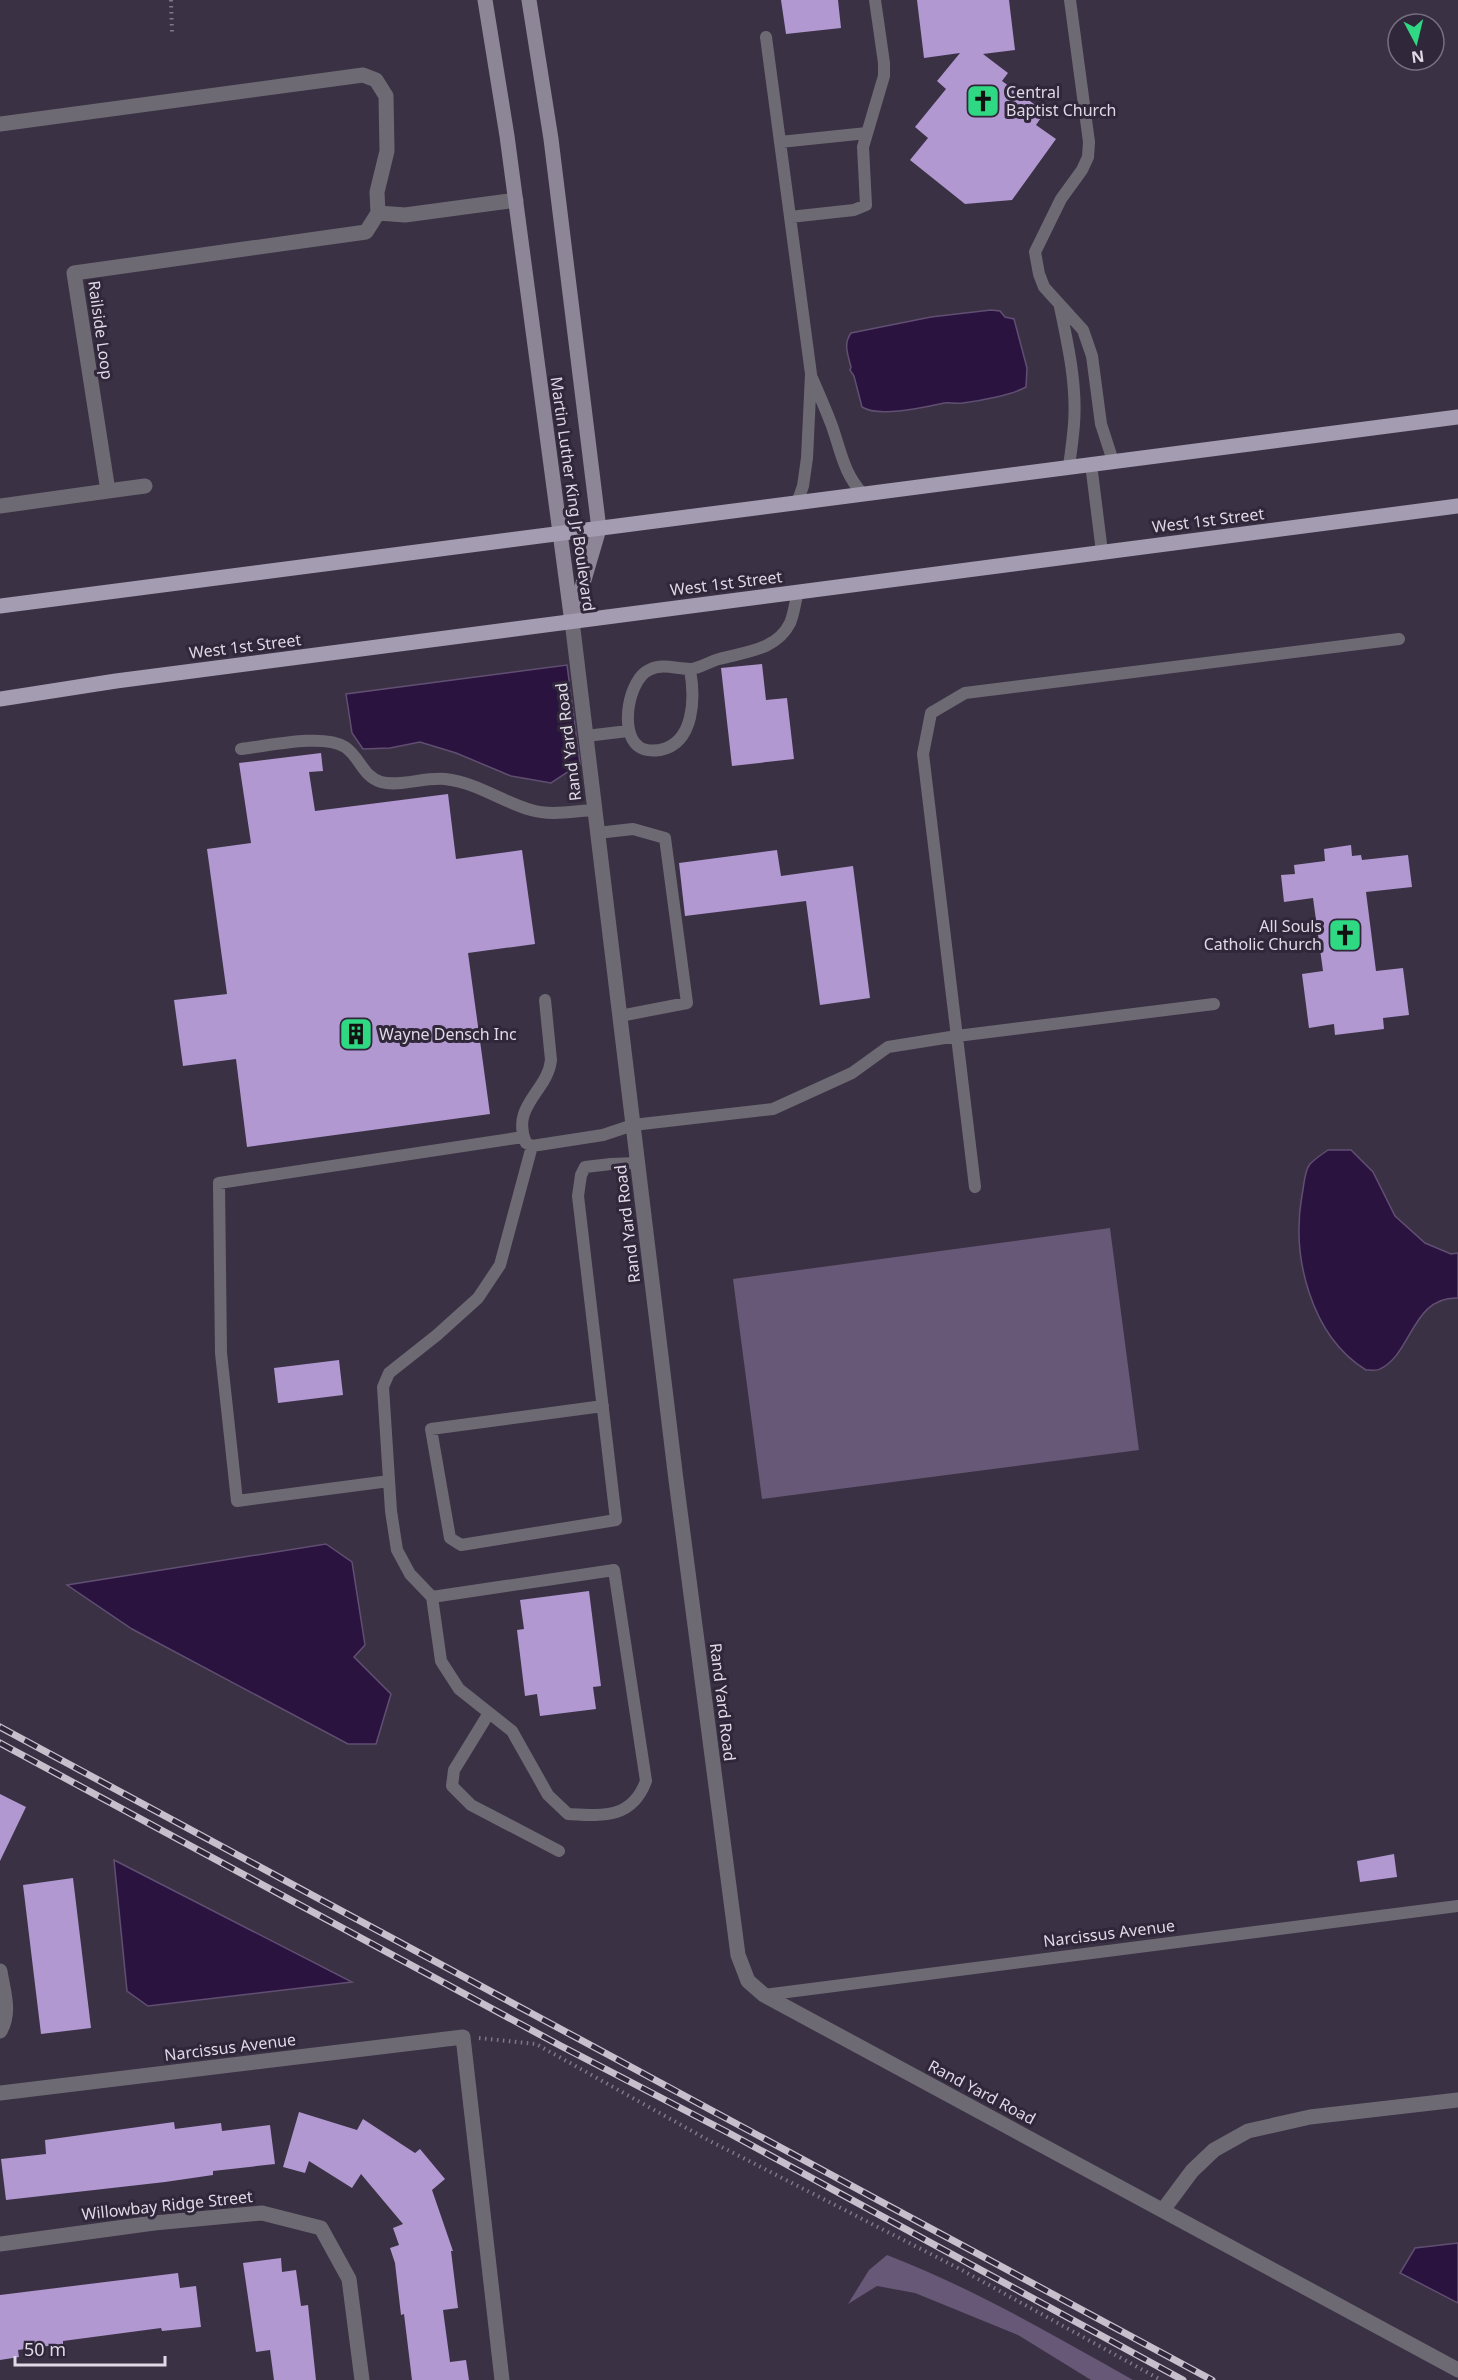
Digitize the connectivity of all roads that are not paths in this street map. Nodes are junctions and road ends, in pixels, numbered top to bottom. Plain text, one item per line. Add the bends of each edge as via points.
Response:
1 (484, 0) edge
2 (529, 0) edge
3 (875, 0) edge
4 (1070, 0) edge
5 (766, 37) dead end
6 (0, 124) edge
7 (867, 133) junction
8 (780, 142) junction
9 (516, 200) junction
10 (378, 213) junction
11 (790, 217) junction
12 (1059, 306) junction
13 (811, 374) junction
14 (1458, 417) edge
15 (1113, 461) junction
16 (1091, 464) junction
17 (1069, 466) junction
18 (144, 486) dead end
19 (108, 491) junction
20 (863, 494) junction
21 (797, 503) junction
22 (0, 506) edge
23 (1458, 506) edge
24 (598, 529) junction
25 (559, 534) junction
26 (1102, 552) junction
27 (798, 592) junction
28 (0, 606) edge
29 (572, 621) junction
30 (1399, 639) dead end
31 (690, 670) junction
32 (0, 699) edge
33 (628, 731) junction
34 (586, 736) junction
35 (241, 749) dead end
36 (595, 810) junction
37 (597, 833) junction
38 (545, 1000) dead end
39 (1214, 1004) dead end
40 (620, 1016) junction
41 (957, 1036) junction
42 (633, 1125) junction
43 (527, 1141) junction
44 (637, 1163) junction
45 (975, 1187) dead end
46 (603, 1406) junction
47 (389, 1481) junction
48 (432, 1597) junction
49 (489, 1713) junction
50 (559, 1851) dead end
51 (1458, 1906) edge
52 (0, 1971) edge
53 (764, 1995) junction
54 (0, 2031) edge
55 (0, 2093) edge
56 (1458, 2100) edge
57 (1163, 2210) junction
58 (0, 2244) edge
59 (1458, 2370) edge
60 (362, 2380) edge
61 (502, 2380) edge

1 - 9 main road, Martin Luther King Jr Boulevard
2 - 24 main road, Martin Luther King Jr Boulevard via 551,138
3 - 7 lane via 884,76
4 - 12 lane via 1088,157 1061,199 1035,252 1044,287
5 - 8 lane
6 - 10 street via 363,75 376,80 386,96 387,150 376,192
7 - 8 lane
7 - 11 lane via 863,147 866,205 854,210
8 - 11 lane
9 - 10 street via 405,215
9 - 25 main road, Martin Luther King Jr Boulevard
10 - 19 street, Railside Loop via 366,232 74,273
11 - 13 lane
12 - 15 lane via 1083,330 1092,356 1101,424
12 - 17 lane via 1071,359 1074,402
13 - 20 lane via 841,458 852,482
13 - 21 lane via 807,458
14 - 15 main road
15 - 16 main road
16 - 17 main road
16 - 26 lane
17 - 20 main road
18 - 19 street
19 - 22 street
20 - 21 main road
21 - 24 main road
23 - 26 main road, West 1st Street
24 - 25 main road
24 - 29 main road, Martin Luther King Jr Boulevard
25 - 28 main road
25 - 29 main road, Martin Luther King Jr Boulevard
26 - 27 main road, West 1st Street
27 - 29 main road, West 1st Street
27 - 31 lane via 790,622 770,644
29 - 32 main road, West 1st Street
29 - 34 street, Rand Yard Road
30 - 41 lane via 965,693 931,713 923,754
31 - 33 lane via 666,667 643,673 635,682 627,716
31 - 33 lane via 692,709 681,737 662,750 645,750
33 - 34 lane
34 - 36 street, Rand Yard Road
35 - 36 lane via 328,741 344,747 373,779 384,783 443,779 480,787 533,811
36 - 37 street, Rand Yard Road
37 - 40 street, Rand Yard Road
37 - 40 lane via 633,829 665,838 687,1004
38 - 43 lane via 550,1070 527,1104 522,1122
39 - 41 lane
40 - 42 street, Rand Yard Road
41 - 42 lane via 888,1047 852,1073 772,1109
41 - 45 lane
42 - 43 lane via 603,1135
42 - 44 street, Rand Yard Road
43 - 47 lane via 500,1265 478,1298 389,1373 383,1387
43 - 47 lane via 219,1183 221,1353 237,1501
44 - 46 lane via 585,1167 578,1196
44 - 53 street, Rand Yard Road via 738,1955 748,1982
46 - 46 lane via 616,1520 461,1545 450,1538 431,1428
47 - 48 lane via 397,1550 410,1574
48 - 49 lane via 441,1660 459,1689
48 - 49 lane via 614,1570 646,1781 641,1796 627,1809 603,1816 568,1814 548,1795 512,1731
49 - 50 lane via 454,1770 453,1786 471,1805
51 - 53 lane, Narcissus Avenue
52 - 54 street via 6,2009
53 - 57 street, Rand Yard Road
55 - 61 street, Narcissus Avenue via 463,2037
56 - 57 street via 1310,2117 1248,2131 1214,2150 1192,2171
57 - 59 street, Rand Yard Road
58 - 60 street, Willowbay Ridge Street via 262,2212 321,2228 349,2279

